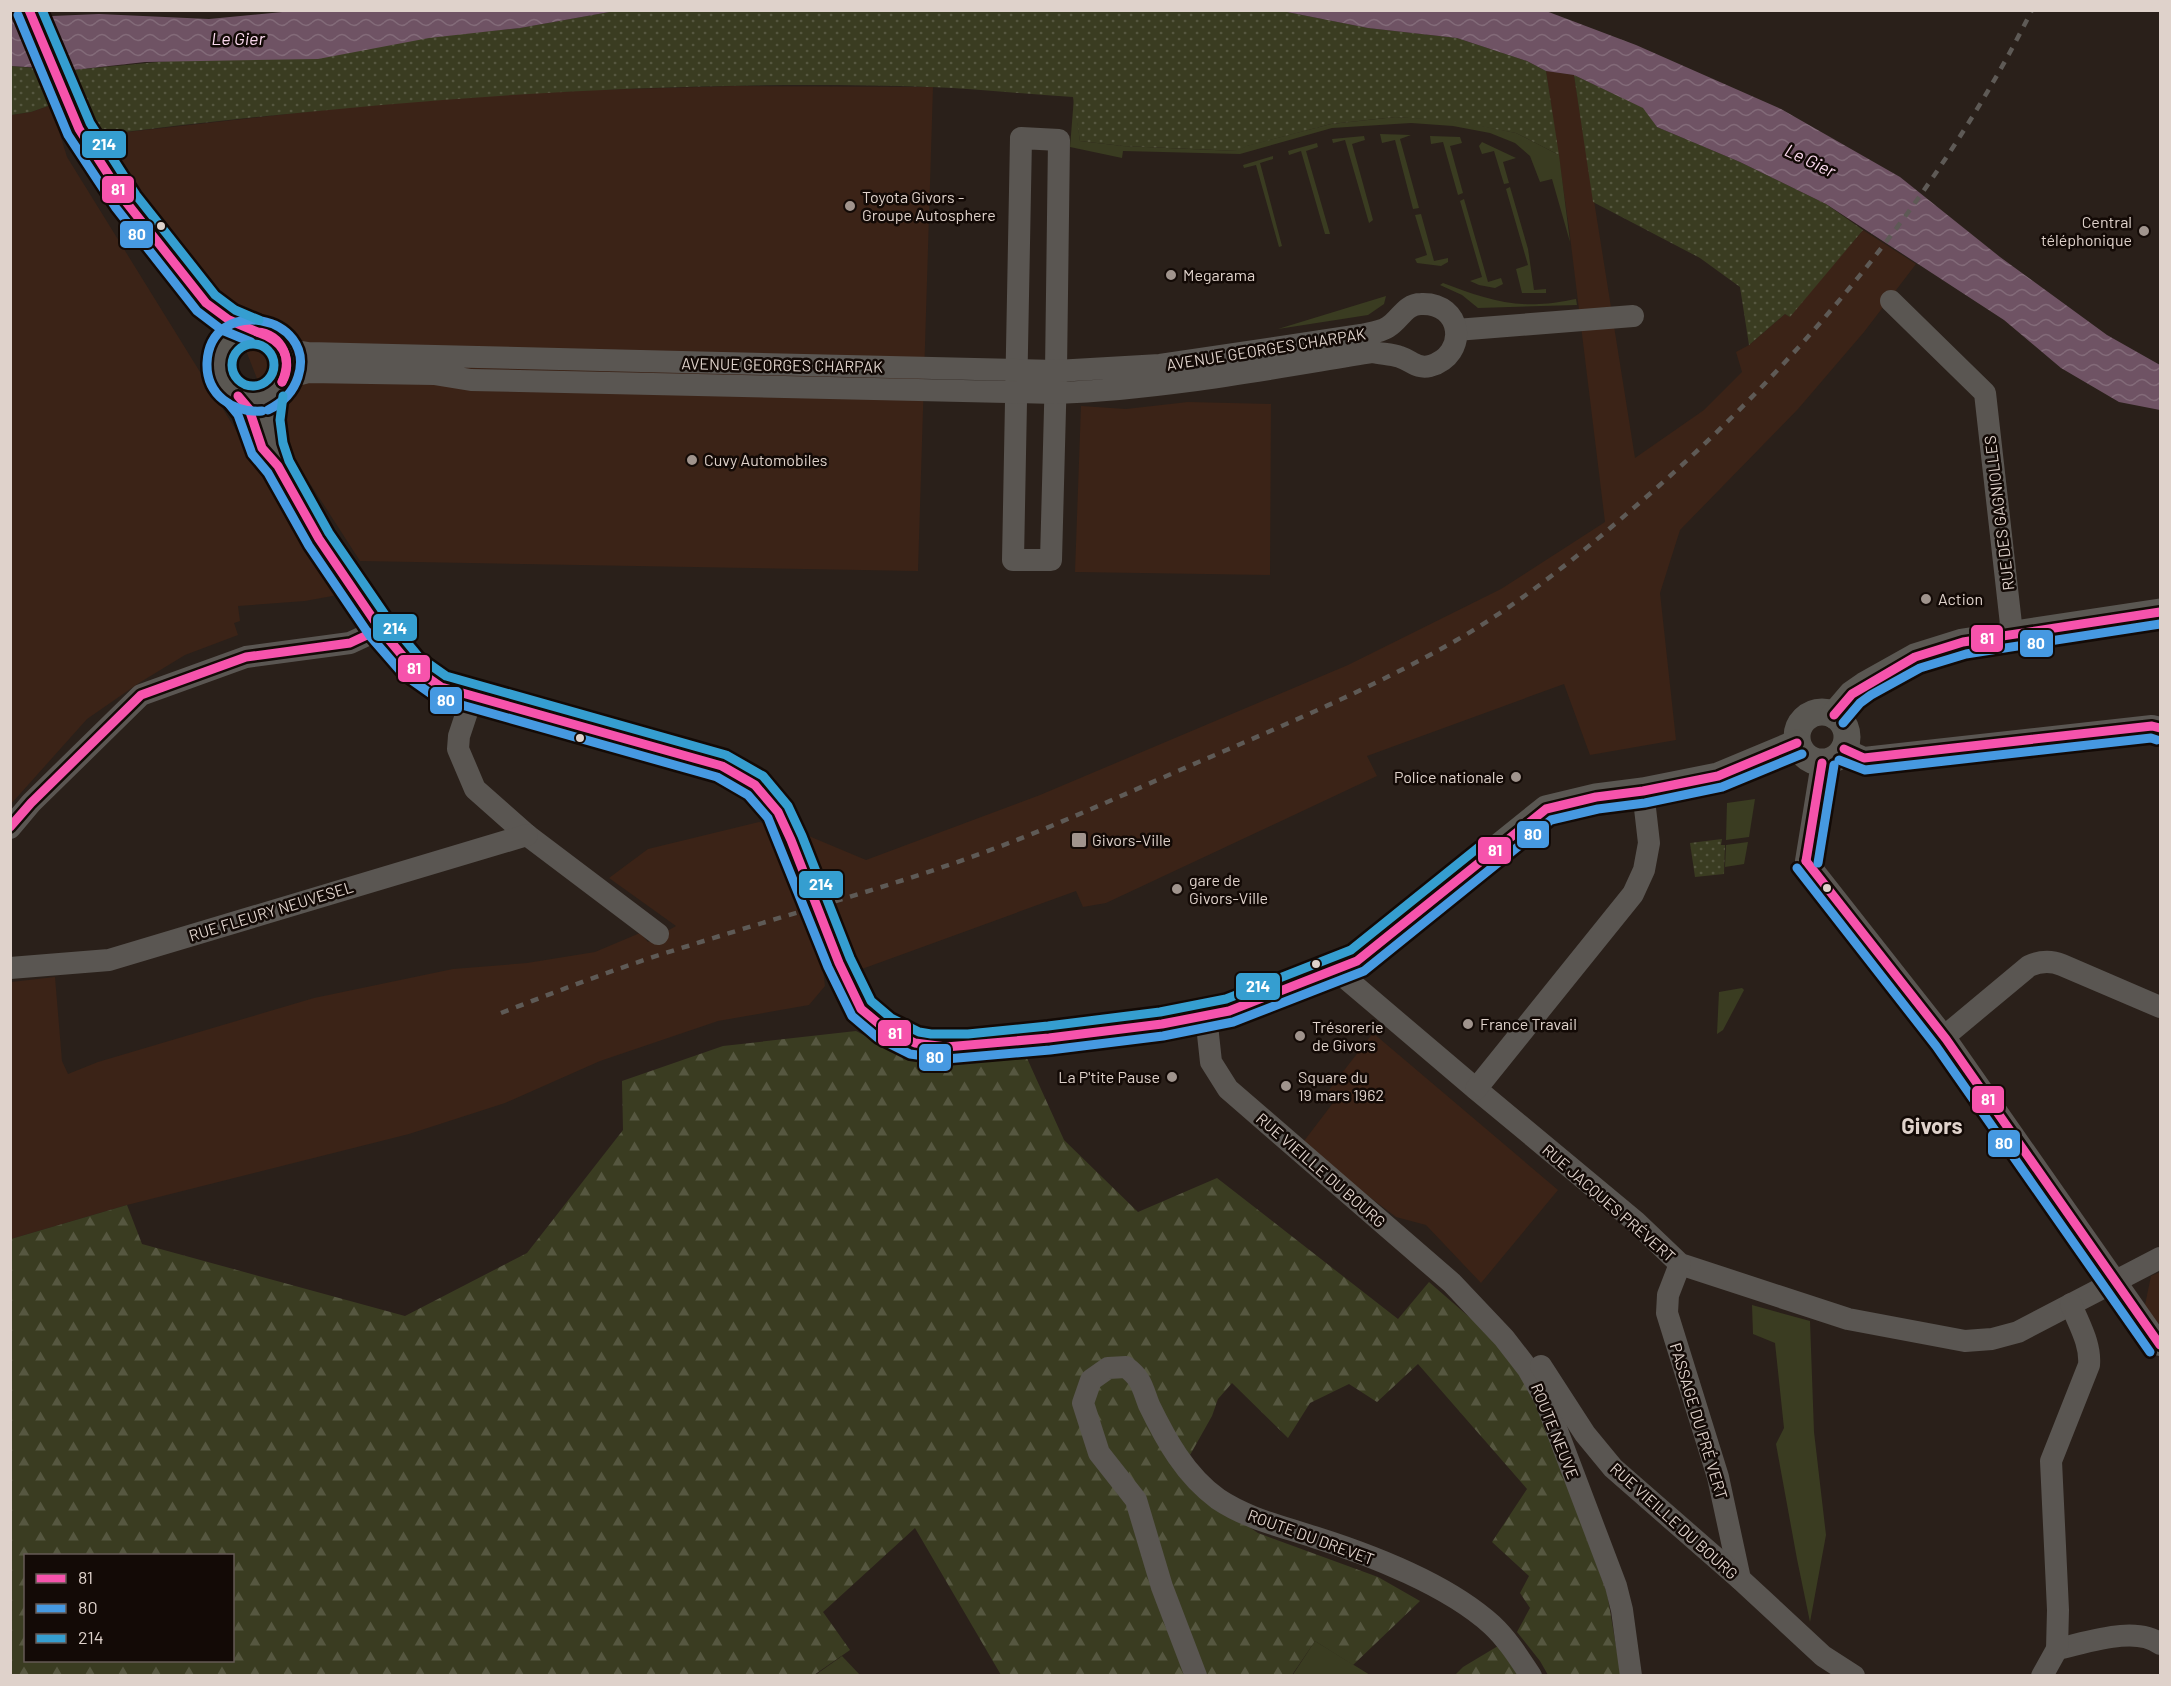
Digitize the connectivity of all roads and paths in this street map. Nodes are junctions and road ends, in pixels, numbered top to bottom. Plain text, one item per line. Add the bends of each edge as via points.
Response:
1 (29, 10) edge
2 (1891, 301) dead end
3 (206, 303) junction
4 (1633, 316) dead end
5 (1456, 330) junction
6 (255, 331) junction
7 (284, 349) junction
8 (220, 357) junction
9 (1015, 382) junction
10 (1056, 382) junction
11 (278, 386) junction
12 (238, 396) junction
13 (278, 466) junction
14 (2160, 612) edge
15 (380, 629) junction
16 (2012, 633) junction
17 (472, 697) junction
18 (1834, 715) junction
19 (2160, 728) edge
20 (1797, 743) junction
21 (1833, 756) junction
22 (1643, 791) junction
23 (10, 828) edge
24 (527, 835) junction
25 (658, 934) dead end
26 (10, 968) edge
27 (1336, 970) junction
28 (2160, 1007) edge
29 (1206, 1016) junction
30 (1946, 1039) junction
31 (1476, 1089) junction
32 (1396, 1234) junction
33 (2160, 1258) edge
34 (1680, 1264) junction
35 (2116, 1280) junction
36 (2070, 1304) junction
37 (2160, 1345) edge
38 (1740, 1579) junction
39 (2160, 1644) edge
40 (2054, 1665) edge
41 (1196, 1676) edge
42 (1531, 1676) edge
43 (1631, 1676) edge
44 (1854, 1676) edge

1 - 3 main road via 79,129 126,202
2 - 16 street, RUE DES GAGNIOLLES via 1985,393
3 - 6 main road via 236,325
3 - 8 main road via 219,338
4 - 5 street
5 - 10 street, AVENUE GEORGES CHARPAK via 1449,312 1435,304 1418,303 1388,328 1361,335
5 - 10 street, AVENUE GEORGES CHARPAK via 1456,343 1446,358 1430,366 1415,366 1401,357 1373,352 1105,391
6 - 7 main road via 276,339
6 - 8 main road via 232,338
7 - 9 street, AVENUE GEORGES CHARPAK
7 - 11 main road via 288,368
8 - 12 main road via 222,380
9 - 10 street, AVENUE GEORGES CHARPAK
9 - 10 street via 1013,560 1031,561 1051,561
9 - 10 street via 1021,138 1059,140
9 - 11 street, AVENUE GEORGES CHARPAK via 494,380 434,374 308,372
11 - 12 main road via 262,399
11 - 13 main road via 268,435
12 - 13 main road via 249,409 262,448
13 - 15 main road via 319,539
14 - 16 main road
15 - 17 main road via 411,666 441,687
15 - 23 street via 350,643 246,657 141,694
16 - 18 main road via 1963,642 1915,657 1852,694
17 - 24 street via 459,736 461,760 475,789
17 - 29 main road, bridge via 722,766 765,795 791,840 852,994 871,1019 901,1037 930,1046 969,1046
18 - 20 main road via 1823,712 1806,717 1797,732
18 - 21 main road via 1848,737
19 - 21 street via 1864,758
20 - 21 main road via 1805,757
20 - 22 main road via 1718,776
21 - 30 street via 1806,861
22 - 27 main road via 1546,808 1357,961
22 - 31 street via 1649,843 1634,894
24 - 25 street
24 - 26 street, RUE FLEURY NEUVESEL via 109,960
27 - 29 main road
27 - 31 street, RUE JACQUES PRÉVERT
28 - 30 street via 2054,962 2036,962
29 - 32 street, RUE VIEILLE DU BOURG via 1211,1062 1228,1089
30 - 35 street
31 - 34 street, RUE JACQUES PRÉVERT via 1636,1222
32 - 38 street, RUE VIEILLE DU BOURG via 1416,1239 1480,1295 1530,1349 1585,1434 1613,1468
32 - 43 street, ROUTE NEUVE via 1452,1283 1504,1338 1536,1382 1616,1586
33 - 35 street, RUE JACQUES PRÉVERT
34 - 36 street, RUE JACQUES PRÉVERT via 1848,1319 1965,1341 2018,1332
34 - 38 street, PASSAGE DU PRÉ VERT via 1668,1295 1667,1313 1718,1477
35 - 36 street, RUE JACQUES PRÉVERT
35 - 37 street
36 - 40 street via 2088,1346 2089,1365 2051,1461 2058,1610
38 - 44 street, RUE VIEILLE DU BOURG via 1823,1656
39 - 40 street via 2153,1638 2127,1635
41 - 42 street, ROUTE DU DREVET via 1162,1587 1136,1500 1099,1453 1083,1403 1091,1380 1108,1368 1126,1367 1139,1377 1179,1461 1216,1497 1253,1518 1360,1554 1456,1598 1494,1627

